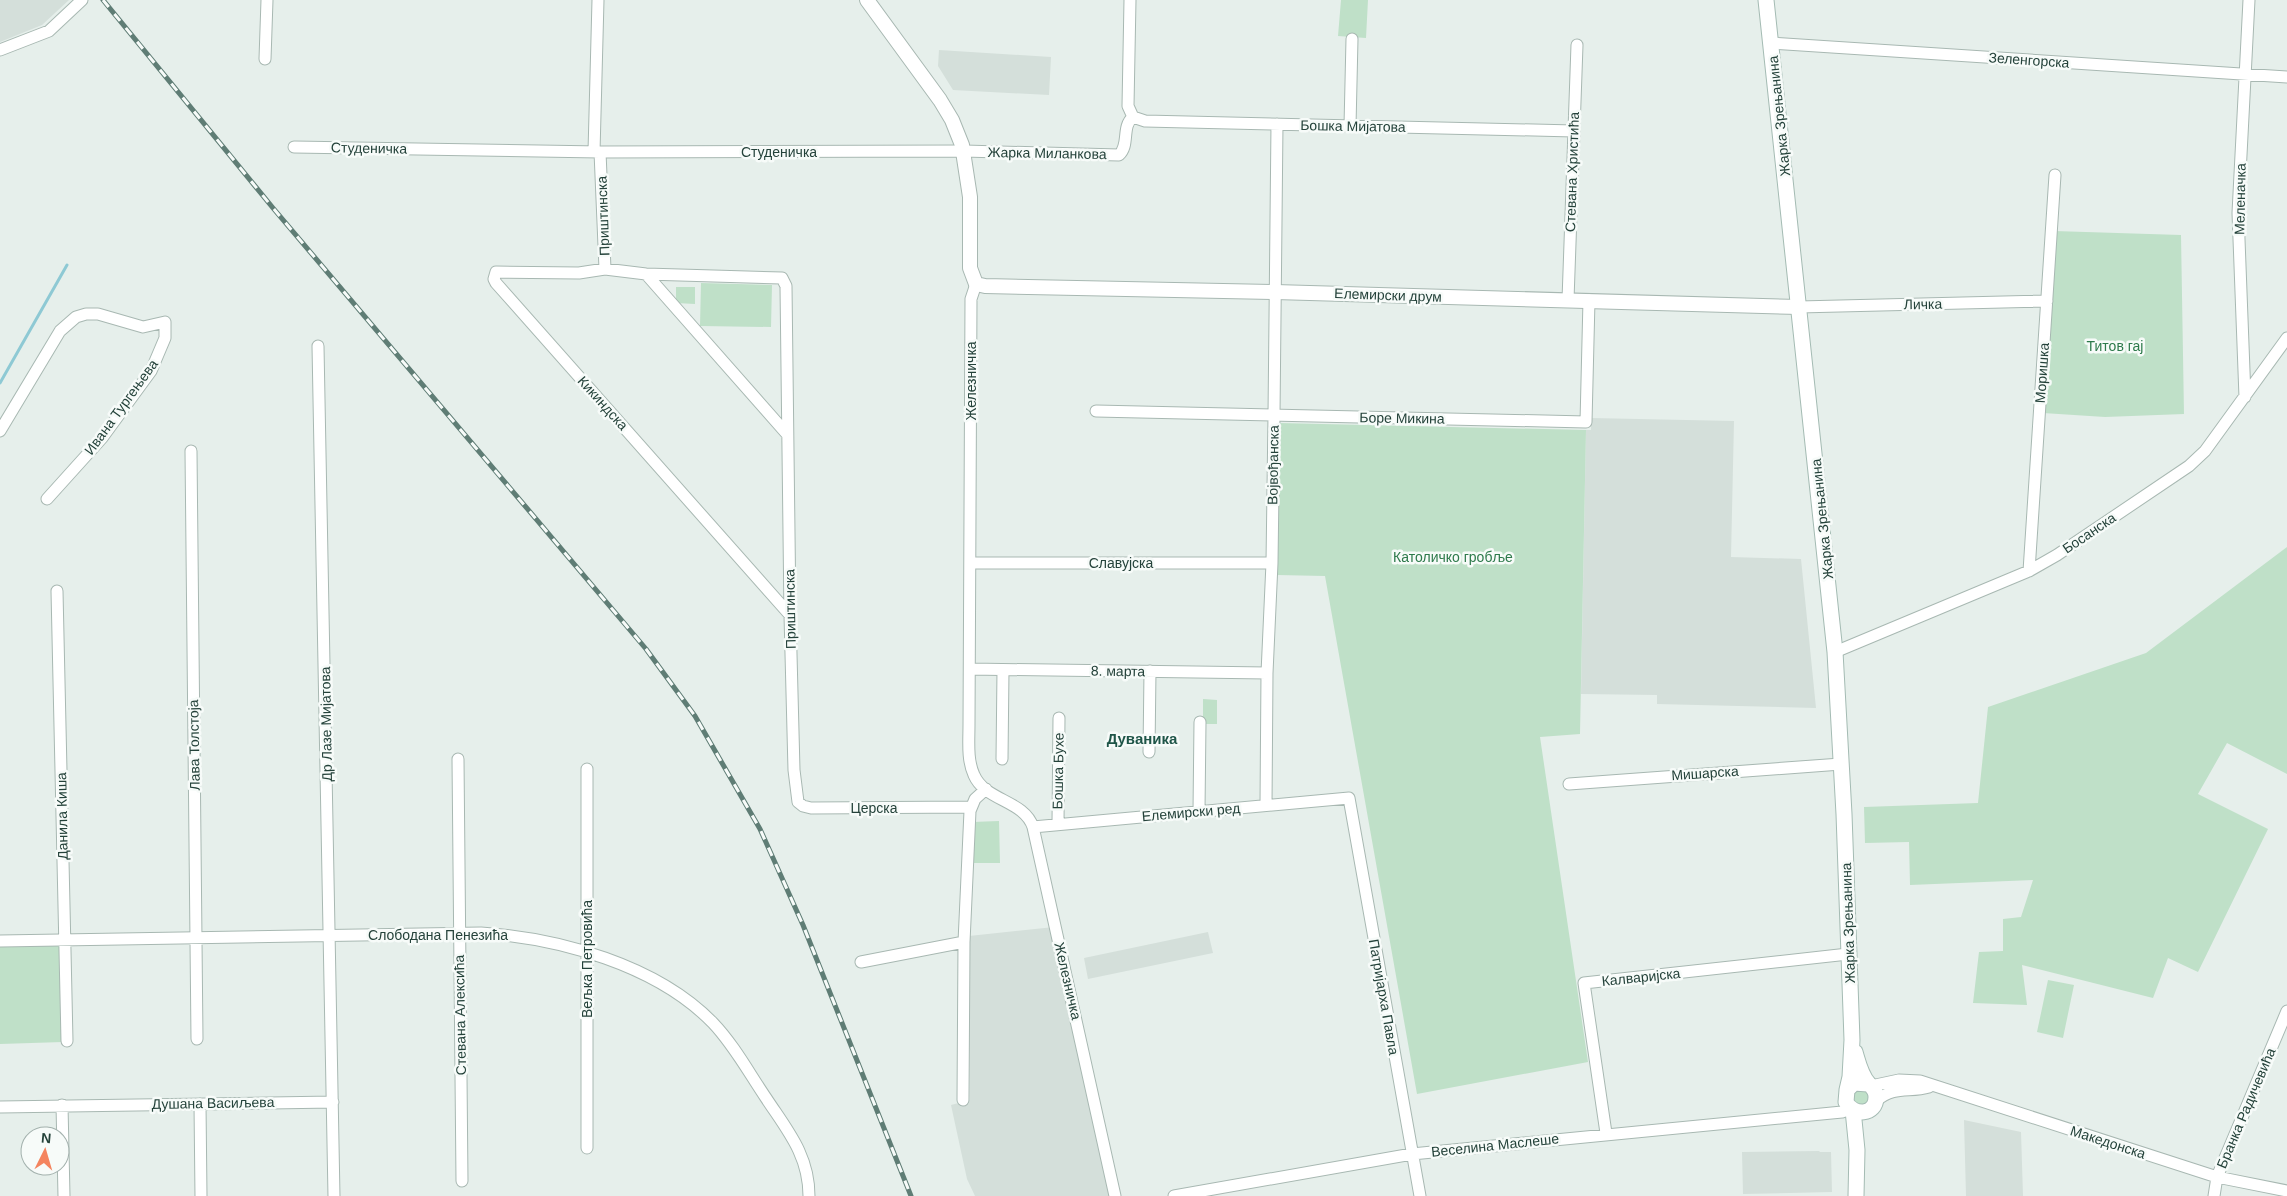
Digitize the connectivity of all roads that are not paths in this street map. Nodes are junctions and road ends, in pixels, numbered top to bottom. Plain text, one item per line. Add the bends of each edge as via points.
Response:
1 (82, 0) edge
2 (267, 0) edge
3 (598, 0) edge
4 (867, 0) edge
5 (1130, 0) edge
6 (1766, 0) edge
7 (2249, 0) edge
8 (1352, 39) dead end
9 (1771, 43) junction
10 (1576, 45) dead end
11 (0, 50) edge
12 (265, 60) dead end
13 (2244, 74) junction
14 (2287, 77) edge
15 (1133, 117) junction
16 (1277, 124) junction
17 (1350, 126) junction
18 (1574, 132) junction
19 (294, 147) dead end
20 (964, 151) junction
21 (597, 152) junction
22 (2055, 175) dead end
23 (605, 269) junction
24 (646, 274) junction
25 (976, 284) junction
26 (1275, 292) junction
27 (1568, 300) junction
28 (1589, 300) junction
29 (2047, 301) junction
30 (1799, 307) junction
31 (2287, 338) edge
32 (318, 346) dead end
33 (2245, 397) junction
34 (1096, 411) dead end
35 (1274, 415) junction
36 (0, 430) edge
37 (787, 434) junction
38 (191, 451) dead end
39 (46, 499) dead end
40 (970, 562) junction
41 (1272, 563) junction
42 (2029, 570) junction
43 (57, 591) dead end
44 (790, 615) junction
45 (1835, 652) junction
46 (970, 669) junction
47 (1003, 670) junction
48 (1150, 671) junction
49 (1267, 673) junction
50 (1059, 718) dead end
51 (1200, 722) dead end
52 (1149, 752) dead end
53 (458, 759) dead end
54 (1002, 759) dead end
55 (1841, 764) junction
56 (587, 769) dead end
57 (795, 783) joint
58 (1569, 784) dead end
59 (986, 789) junction
60 (1348, 798) joint
61 (1266, 805) junction
62 (971, 807) junction
63 (1199, 811) junction
64 (1058, 824) junction
65 (1033, 827) junction
66 (460, 933) junction
67 (196, 936) junction
68 (330, 936) junction
69 (64, 939) junction
70 (0, 941) edge
71 (964, 942) junction
72 (586, 953) junction
73 (1848, 954) junction
74 (861, 962) dead end
75 (2287, 1010) edge
76 (197, 1039) dead end
77 (67, 1040) dead end
78 (1852, 1040) junction
79 (1870, 1085) junction
80 (1931, 1086) junction
81 (963, 1100) dead end
82 (333, 1102) junction
83 (1849, 1102) junction
84 (200, 1104) junction
85 (1874, 1104) junction
86 (62, 1105) junction
87 (0, 1107) edge
88 (1606, 1134) junction
89 (586, 1148) dead end
90 (1857, 1150) junction
91 (1412, 1154) junction
92 (2217, 1177) junction
93 (462, 1181) dead end
94 (2287, 1192) edge
95 (64, 1196) edge
96 (201, 1196) edge
97 (334, 1196) edge
98 (809, 1196) edge
99 (1115, 1196) edge
100 (1174, 1196) edge
101 (1420, 1196) edge
102 (1856, 1196) edge
103 (2214, 1196) edge

1 - 11 street via 49,31
2 - 12 street
3 - 21 street
4 - 20 street, Железничка via 940,100
5 - 15 street via 1128,106
6 - 9 main road, Жарка Зрењанина
7 - 13 street, Меленачка
8 - 17 street
9 - 13 street, Зеленгорска
9 - 30 main road, Жарка Зрењанина
10 - 18 street, Стевана Христића
13 - 14 street, Зеленгорска
13 - 33 street, Меленачка via 2238,213
15 - 16 street, Бошка Мијатова via 1145,121
15 - 20 street, Жарка Миланкова via 1127,123 1124,149 1119,154
16 - 17 street, Бошка Мијатова
16 - 26 street, Војвођанска
17 - 18 street, Бошка Мијатова
18 - 27 street, Стевана Христића
19 - 21 street, Студеничка
20 - 21 street, Студеничка
20 - 25 street, Железничка via 970,196 970,268
21 - 23 street, Приштинска
22 - 29 street, Моришка
23 - 24 street, Приштинска
23 - 44 street, Кикиндска via 579,273 498,271 494,279
24 - 37 street
24 - 37 street, Приштинска via 782,278 786,286
25 - 26 street, Елемирски друм via 995,288
25 - 40 street, Железничка via 971,299
26 - 27 street, Елемирски друм
26 - 35 street, Војвођанска
27 - 28 street, Елемирски друм
28 - 30 street, Елемирски друм
28 - 35 street, Боре Микина via 1586,422
29 - 30 street, Личка
29 - 42 street, Моришка
30 - 45 main road, Жарка Зрењанина
31 - 33 street, Босанска
32 - 68 street, Др Лазе Мијатова
33 - 42 street, Босанска via 2205,451 2188,466 2057,555
34 - 35 street, Боре Микина
35 - 41 street, Војвођанска
36 - 39 street, Ивана Тургењева via 60,331 76,317 98,314 143,327 165,322 165,338 151,371 102,438
37 - 44 street, Приштинска
38 - 67 street, Лава Толстоја
40 - 41 street, Славујска
40 - 46 street, Железничка
41 - 49 street, Војвођанска
42 - 45 street, Босанска
43 - 69 street, Данила Киша
44 - 57 street, Приштинска
45 - 55 main road, Жарка Зрењанина
46 - 47 street, 8. марта
46 - 59 street, Железничка via 970,760 978,783
47 - 48 street, 8. марта
47 - 54 street
48 - 49 street, 8. марта
48 - 52 street
49 - 61 street, Војвођанска
50 - 64 street, Бошка Бухе
51 - 63 street
53 - 66 street, Стевана Алексића
55 - 58 street, Мишарска
55 - 73 main road, Жарка Зрењанина
56 - 72 street, Вељка Петровића
57 - 62 street, Церска via 798,802 811,808
59 - 62 street
59 - 65 street, Железничка via 1023,812
60 - 61 street, Елемирски ред
60 - 91 street, Патријарха Павла
61 - 63 street, Елемирски ред
62 - 71 street
63 - 64 street, Елемирски ред
64 - 65 street, Елемирски ред
65 - 99 street, Железничка
66 - 68 street, Слободана Пенезића
66 - 72 street, Слободана Пенезића via 517,936
66 - 93 street, Стевана Алексића
67 - 68 street, Слободана Пенезића
67 - 69 street, Слободана Пенезића
67 - 76 street, Лава Толстоја
68 - 82 street, Др Лазе Мијатова
69 - 70 street, Слободана Пенезића
69 - 77 street, Данила Киша
71 - 74 street
71 - 81 street
72 - 89 street, Вељка Петровића
72 - 98 street, Слободана Пенезића via 666,986 703,1013 721,1032 801,1153 808,1173
73 - 78 main road, Жарка Зрењанина
73 - 88 street, Калваријска via 1584,983
75 - 92 street, Бранка Радичевића
78 - 79 main road, Жарка Зрењанина via 1863,1076
78 - 83 main road, Жарка Зрењанина
79 - 80 street, Македонска via 1907,1079
79 - 83 main road via 1854,1083
79 - 85 main road, Жарка Зрењанина via 1876,1093
80 - 85 street, Македонска via 1885,1094
80 - 92 street, Македонска
82 - 84 street, Душана Васиљева
82 - 97 street
83 - 85 main road via 1861,1112
83 - 88 street, Веселина Маслеше via 1818,1113
83 - 90 main road, Жарка Зрењанина
84 - 86 street, Душана Васиљева
84 - 96 street
85 - 90 main road, Жарка Зрењанина
86 - 87 street, Душана Васиљева
86 - 95 street
88 - 91 street, Веселина Маслеше
90 - 102 main road, Жарка Зрењанина
91 - 100 street, Веселина Маслеше
91 - 101 street, Патријарха Павла
92 - 94 street, Македонска
92 - 103 street, Бранка Радичевића

